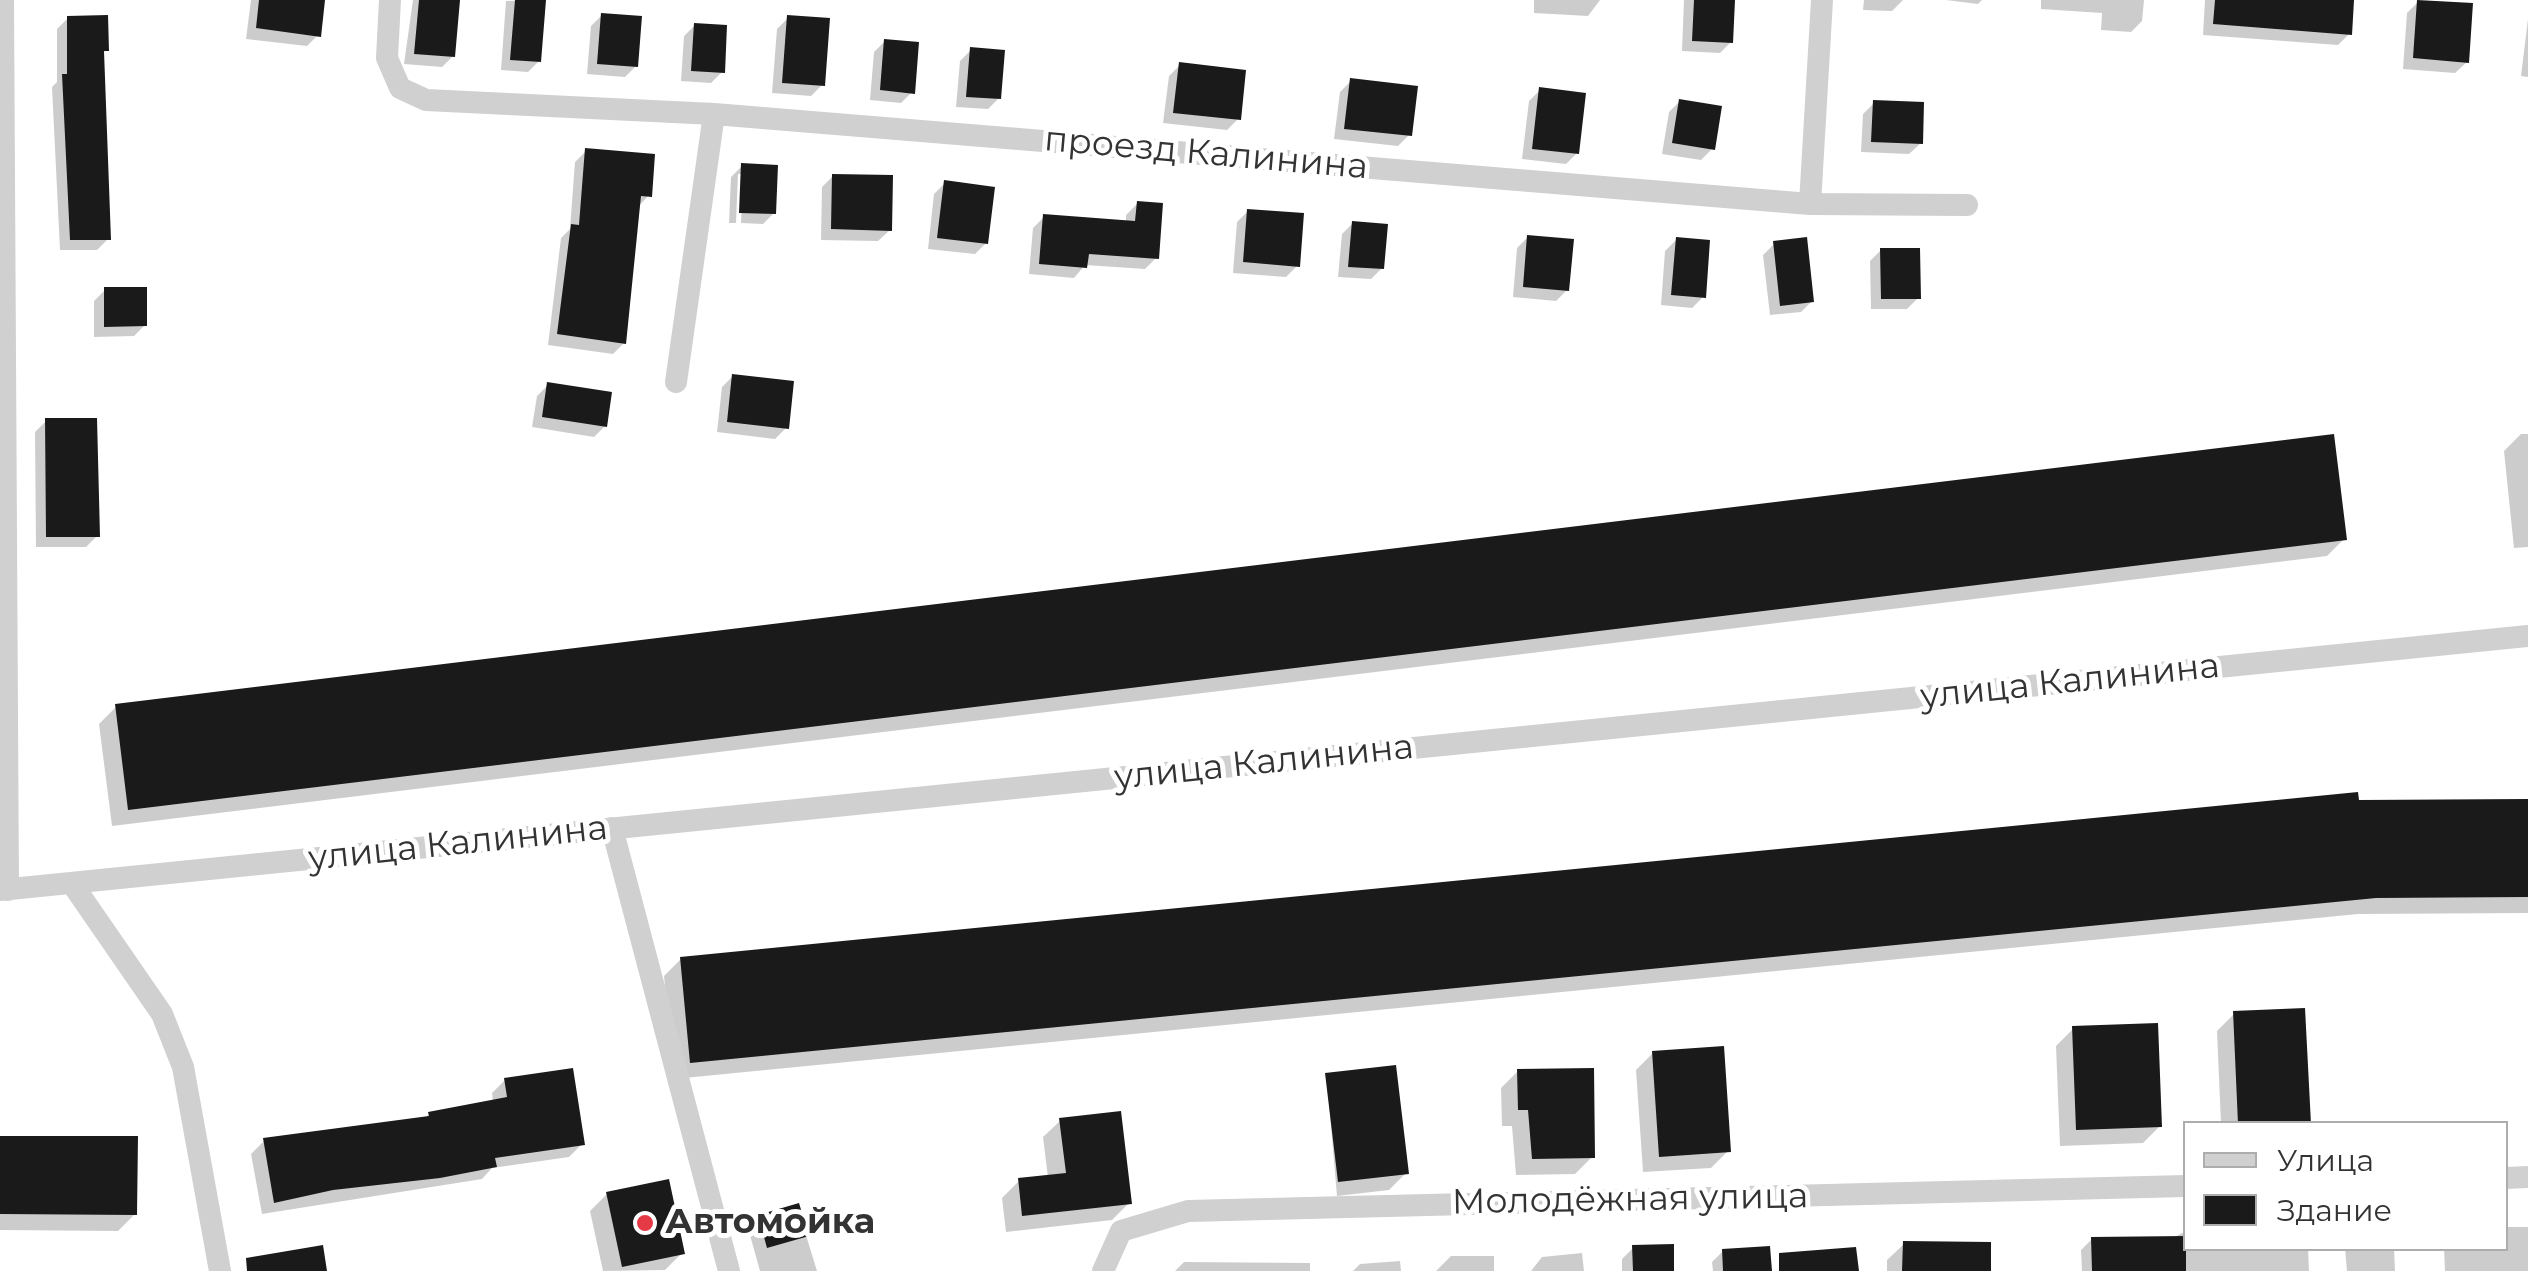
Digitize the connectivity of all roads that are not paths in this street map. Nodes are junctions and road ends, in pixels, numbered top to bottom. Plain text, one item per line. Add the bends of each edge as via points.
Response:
1 (3, 0) edge
2 (390, 0) edge
3 (1822, 0) edge
4 (714, 114) junction
5 (1810, 204) junction
6 (1967, 205) dead end
7 (676, 382) dead end
8 (2528, 636) edge
9 (612, 828) junction
10 (73, 885) junction
11 (4, 890) edge
12 (2183, 1186) edge
13 (220, 1271) edge
14 (729, 1271) edge
15 (1103, 1271) edge

1 - 11 street
2 - 4 street, проезд Калинина via 387,58 400,88 426,100
3 - 5 street
4 - 5 street, проезд Калинина
4 - 7 street
5 - 6 street, проезд Калинина
8 - 9 street, улица Калинина
9 - 10 street, улица Калинина
9 - 14 street
10 - 11 street, улица Калинина
10 - 13 street via 162,1014 184,1067
12 - 15 street, Молодёжная улица via 1188,1210 1121,1231

